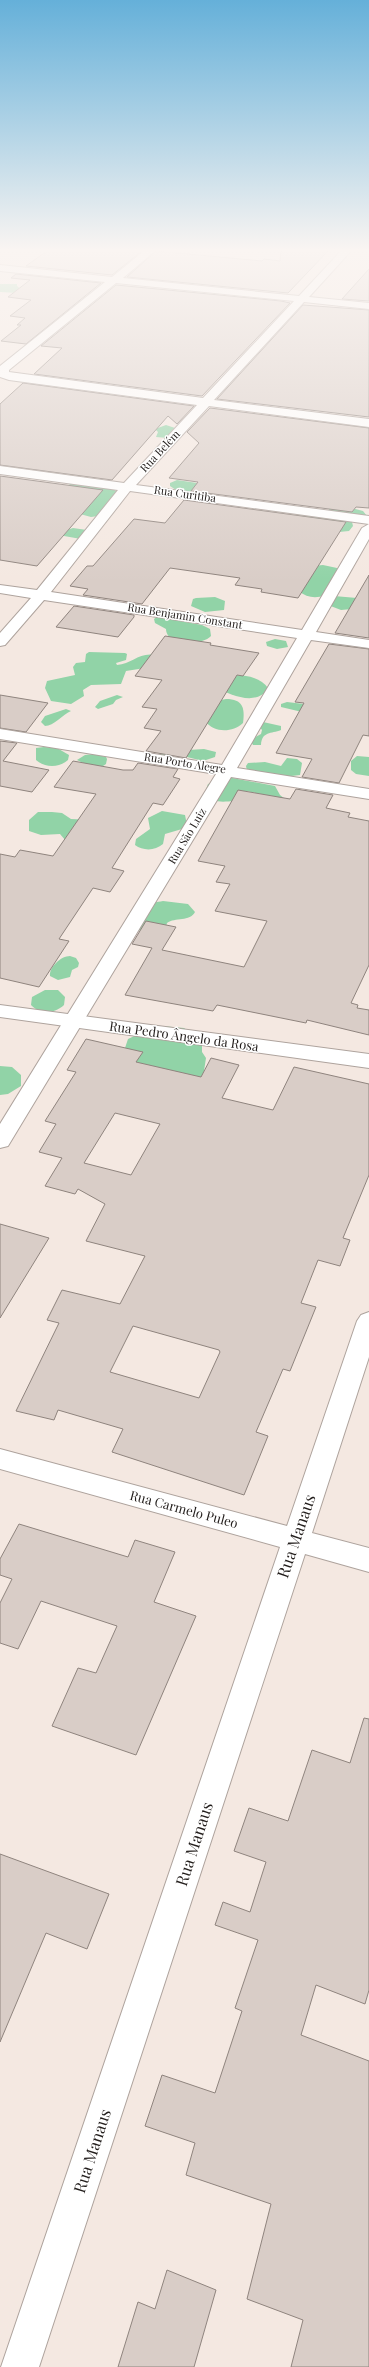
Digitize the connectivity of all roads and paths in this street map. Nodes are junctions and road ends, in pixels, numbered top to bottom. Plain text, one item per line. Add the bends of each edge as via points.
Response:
1 (13, 361) edge
2 (243, 361) edge
3 (205, 401) junction
4 (369, 423) edge
5 (0, 470) edge
6 (128, 486) junction
7 (369, 520) edge
8 (369, 528) edge
9 (0, 589) edge
10 (41, 595) junction
11 (305, 634) junction
12 (0, 642) edge
13 (369, 644) edge
14 (0, 734) edge
15 (227, 770) junction
16 (369, 794) edge
17 (0, 1011) edge
18 (74, 1021) junction
19 (369, 1061) edge
20 (0, 1141) edge
21 (369, 1321) edge
22 (0, 1459) edge
23 (295, 1539) junction
24 (369, 1560) edge
25 (20, 2367) edge

1 - 3 street via 3,369 3,374 9,377
2 - 3 street, Rua Belém
3 - 4 street
3 - 6 street, Rua Belém
5 - 6 street, Rua Curitiba
6 - 7 street, Rua Curitiba
6 - 10 street, Rua Belém
8 - 11 street, Rua São Luiz
9 - 10 street, Rua Benjamin Constant
10 - 11 street, Rua Benjamin Constant
10 - 12 street, Rua Belém
11 - 13 street, Rua Benjamin Constant
11 - 15 street, Rua São Luiz
14 - 15 street, Rua Porto Alegre
15 - 16 street, Rua Porto Alegre
15 - 18 street, Rua São Luiz
17 - 18 street, Rua Pedro Ângelo da Rosa
18 - 19 street, Rua Pedro Ângelo da Rosa
18 - 20 street, Rua São Luiz
21 - 23 street, Rua Manaus
22 - 23 street, Rua Carmelo Puleo
23 - 24 street, Rua Carmelo Puleo
23 - 25 street, Rua Manaus

